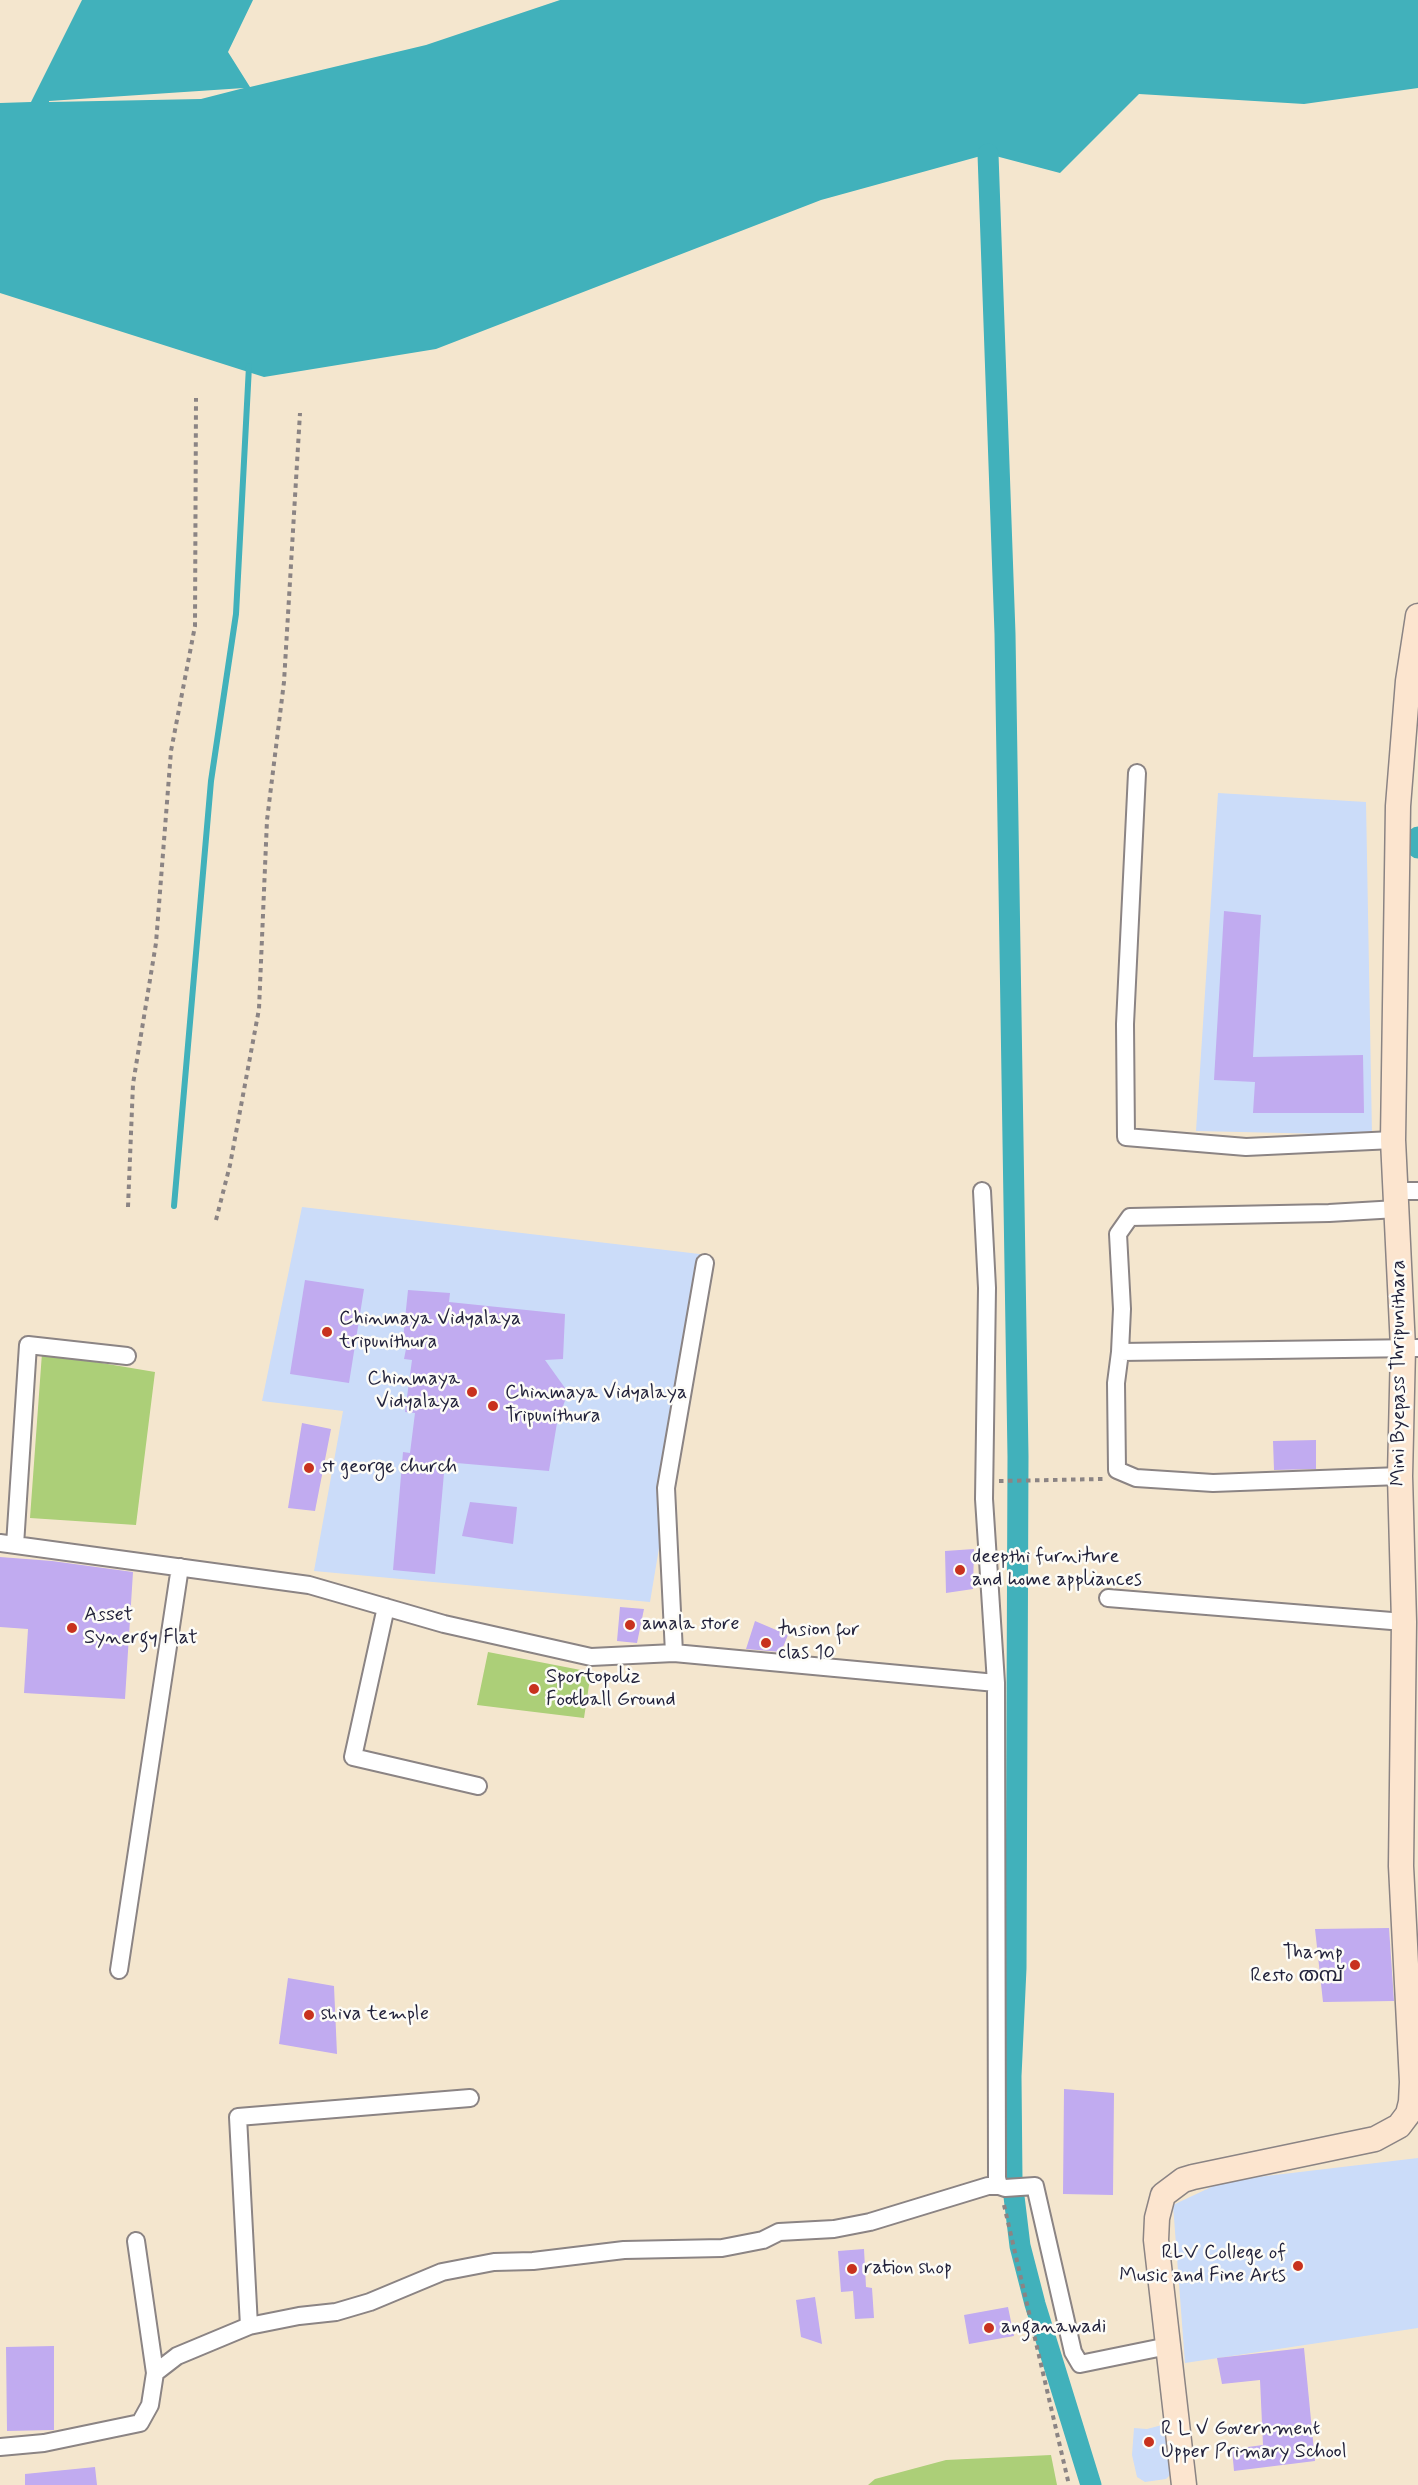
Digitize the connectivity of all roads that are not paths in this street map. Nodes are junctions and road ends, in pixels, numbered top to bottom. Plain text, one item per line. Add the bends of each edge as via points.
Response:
1 (1418, 616) edge
2 (1137, 773) dead end
3 (1393, 1140) junction
4 (982, 1191) dead end
5 (1404, 1197) edge
6 (705, 1263) dead end
7 (1411, 1348) edge
8 (1120, 1352) junction
9 (127, 1356) dead end
10 (1400, 1476) junction
11 (8, 1544) edge
12 (180, 1567) junction
13 (1108, 1598) dead end
14 (386, 1607) junction
15 (1404, 1622) junction
16 (674, 1653) junction
17 (996, 1683) junction
18 (1410, 1738) edge
19 (478, 1786) dead end
20 (119, 1970) dead end
21 (470, 2098) dead end
22 (1008, 2187) junction
23 (136, 2241) dead end
24 (249, 2326) junction
25 (1168, 2346) junction
26 (155, 2373) junction
27 (0, 2447) edge
28 (1184, 2485) edge

1 - 3 main road, Mini Byepass Thripunithara via 1408,681 1398,806
2 - 3 street via 1125,1024 1126,1137 1246,1147
3 - 5 main road, Mini Byepass Thripunithara
4 - 17 street via 987,1288 984,1499
5 - 7 main road, Mini Byepass Thripunithara
5 - 8 street via 1329,1213 1130,1217 1118,1234
6 - 16 street via 666,1488
7 - 8 street
7 - 10 main road, Mini Byepass Thripunithara
8 - 10 street via 1116,1383 1117,1470 1136,1478 1213,1483
9 - 11 street via 28,1345
10 - 15 main road, Mini Byepass Thripunithara
11 - 12 street
12 - 14 street via 309,1586
12 - 20 street
13 - 15 street
14 - 16 street via 591,1657
14 - 19 street via 353,1757
15 - 18 main road, Mini Byepass Thripunithara
16 - 17 street
17 - 22 street via 996,2170
18 - 25 main road, Mini Byepass Thripunithara via 1401,1866 1412,2082 1408,2114 1400,2126 1375,2139 1192,2177 1163,2195 1156,2240
21 - 24 street via 238,2117
22 - 24 street via 988,2186 870,2222 834,2229 779,2232 763,2240 722,2248 624,2250 475,2265 442,2272 336,2312
22 - 25 street via 1035,2186 1080,2364
23 - 26 street
24 - 26 street via 177,2356
25 - 28 main road, Mini Byepass Thripunithara
26 - 27 street via 150,2405 140,2424 44,2443

